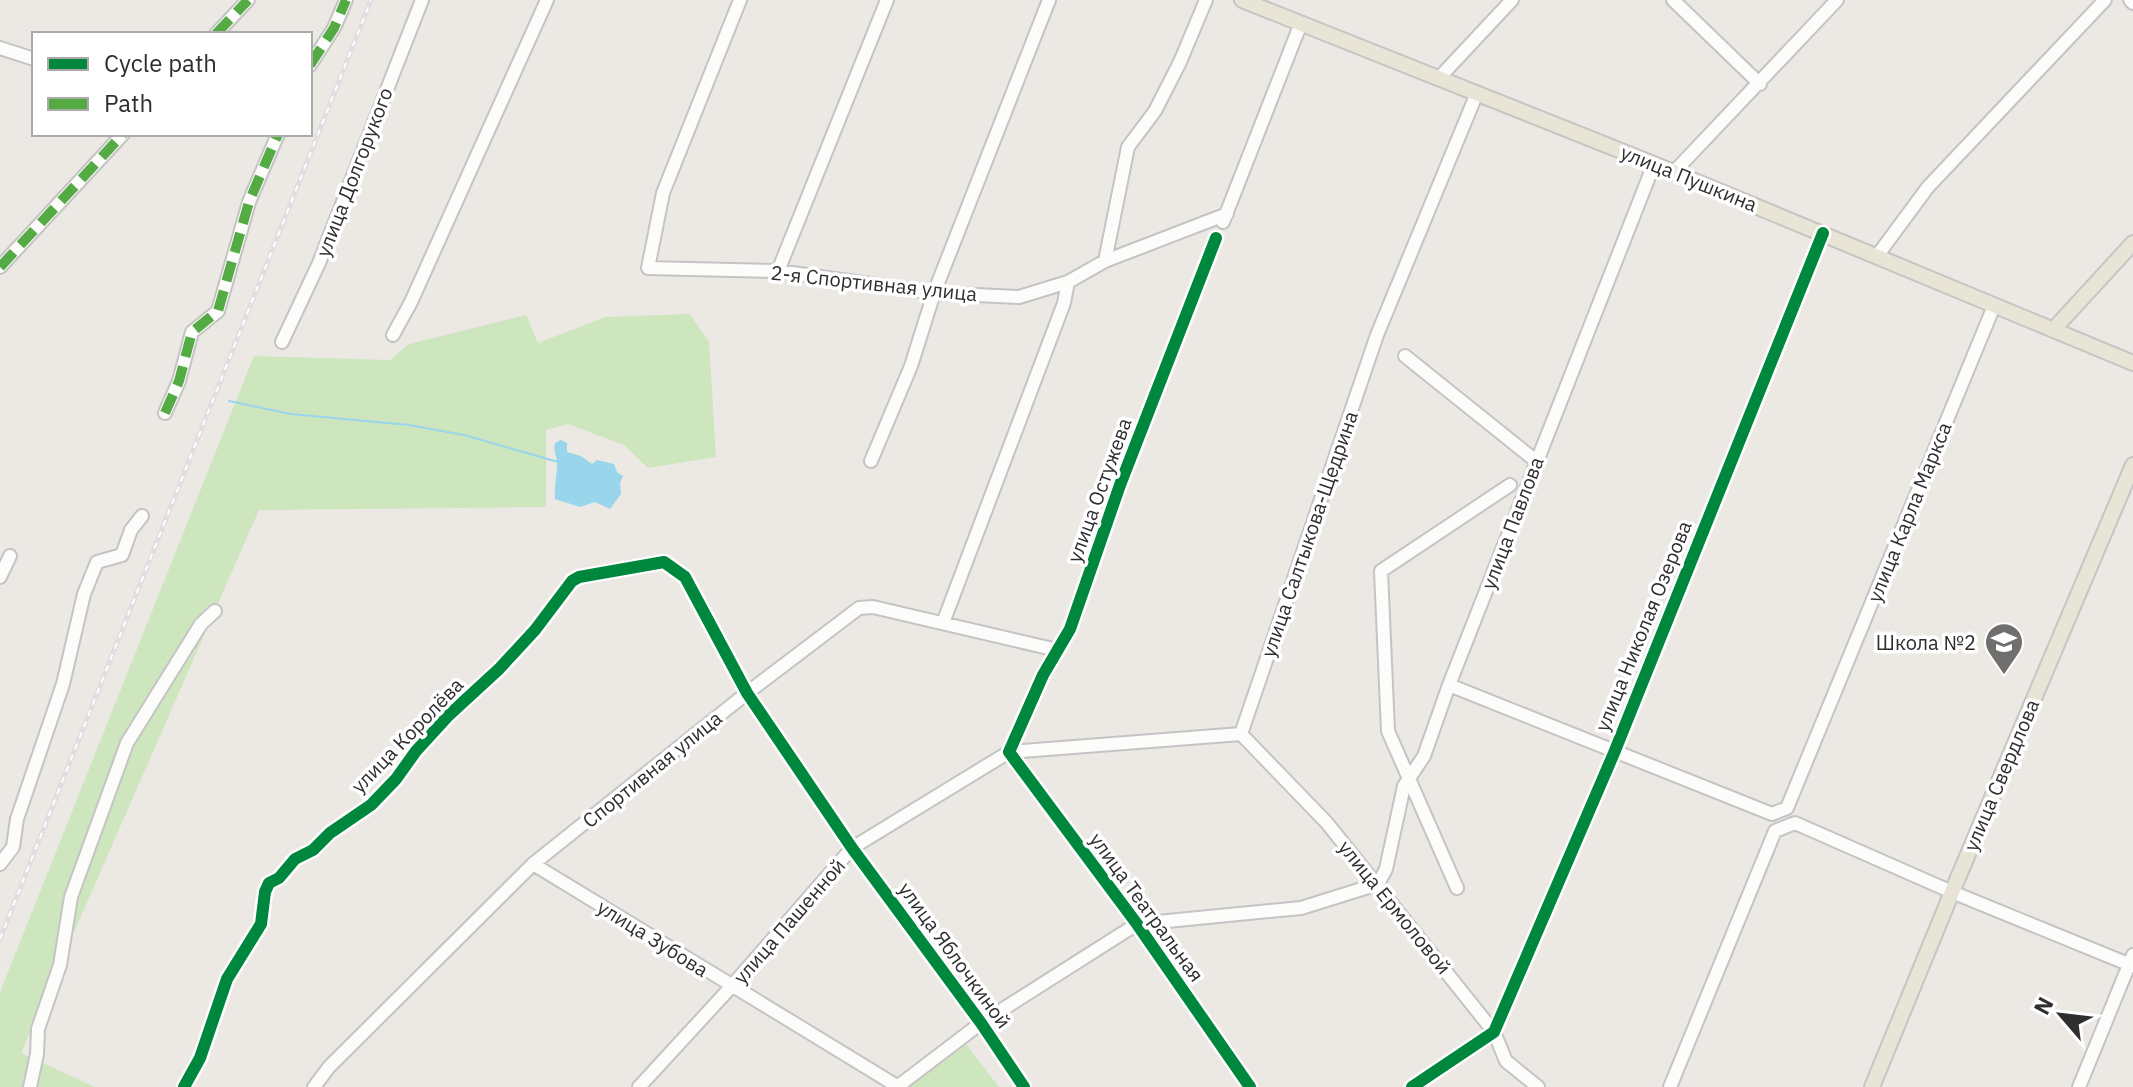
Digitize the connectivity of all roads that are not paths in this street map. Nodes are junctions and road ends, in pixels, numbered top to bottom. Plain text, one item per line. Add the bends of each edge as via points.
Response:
1 (248, 0) edge
2 (346, 0) edge
3 (422, 0) edge
4 (547, 0) edge
5 (740, 0) edge
6 (887, 0) edge
7 (1049, 0) edge
8 (1206, 0) edge
9 (1242, 0) edge
10 (1512, 0) edge
11 (1673, 0) edge
12 (1837, 0) edge
13 (2105, 0) edge
14 (1301, 23) junction
15 (218, 32) edge
16 (0, 48) edge
17 (32, 58) edge
18 (312, 62) edge
19 (1439, 78) junction
20 (1760, 84) junction
21 (1477, 93) junction
22 (121, 136) edge
23 (277, 136) edge
24 (1654, 164) junction
25 (1674, 172) junction
26 (1823, 233) junction
27 (1216, 238) dead end
28 (2133, 243) edge
29 (1877, 256) junction
30 (1105, 261) junction
31 (0, 267) edge
32 (778, 271) junction
33 (1068, 282) junction
34 (934, 293) junction
35 (1994, 306) junction
36 (2053, 330) junction
37 (393, 335) dead end
38 (282, 342) dead end
39 (1405, 356) dead end
40 (2133, 363) edge
41 (165, 413) dead end
42 (871, 461) dead end
43 (1536, 461) junction
44 (2133, 465) edge
45 (1510, 485) dead end
46 (142, 516) dead end
47 (10, 556) dead end
48 (0, 577) edge
49 (215, 611) dead end
50 (943, 623) junction
51 (1057, 650) junction
52 (1449, 685) junction
53 (747, 693) junction
54 (1241, 734) junction
55 (1009, 752) junction
56 (1614, 753) junction
57 (1409, 779) junction
58 (852, 848) junction
59 (0, 864) edge
60 (533, 864) junction
61 (1378, 884) junction
62 (1457, 888) dead end
63 (1952, 892) junction
64 (1137, 924) junction
65 (2132, 962) edge
66 (731, 987) junction
67 (981, 1023) junction
68 (1494, 1032) junction
69 (897, 1086) edge
70 (30, 1087) edge
71 (184, 1087) edge
72 (314, 1087) edge
73 (639, 1087) edge
74 (1024, 1087) edge
75 (1250, 1087) edge
76 (1412, 1087) edge
77 (1538, 1087) edge
78 (1670, 1087) edge
79 (1872, 1087) edge
80 (2079, 1087) edge

1 - 15 street
2 - 18 street
3 - 38 street, улица Долгорукого via 319,263
4 - 37 street
5 - 32 street, 2-я Спортивная улица via 663,193 648,268
6 - 32 street
7 - 34 street
8 - 30 street via 1155,111 1128,147
9 - 14 main road, улица Пушкина
10 - 19 street
11 - 20 street
12 - 20 street
13 - 29 street via 1928,187
14 - 19 main road, улица Пушкина
14 - 30 street, 2-я Спортивная улица via 1225,218
16 - 17 street
19 - 21 main road, улица Пушкина
20 - 25 street
21 - 24 main road, улица Пушкина
21 - 54 street, улица Салтыкова-Щедрина via 1377,335
22 - 31 street
23 - 41 street via 249,202 218,311 192,332
24 - 25 main road, улица Пушкина
24 - 43 street, улица Павлова
25 - 26 main road, улица Пушкина
26 - 29 main road, улица Пушкина
26 - 56 street, улица Николая Озерова
27 - 51 street, улица Остужева via 1070,629
28 - 36 main road
29 - 35 main road, улица Пушкина
30 - 33 street, 2-я Спортивная улица
32 - 34 street, 2-я Спортивная улица
33 - 34 street, 2-я Спортивная улица via 1019,297
33 - 50 street
34 - 42 street via 911,366
35 - 36 main road, улица Пушкина
35 - 56 street, улица Карла Маркса via 1787,808 1772,814
36 - 40 main road, улица Пушкина
39 - 43 street
43 - 52 street, улица Павлова
44 - 63 main road, улица Свердлова
45 - 57 street via 1381,571 1388,731
46 - 59 street via 122,555 97,562 17,819 13,847
47 - 48 street
49 - 70 street via 201,624 127,743 71,897 60,965 38,1029
50 - 51 street, Спортивная улица
50 - 53 street, Спортивная улица via 859,608
51 - 55 street, улица Остужева
52 - 56 street
52 - 57 street, улица Павлова via 1424,756
53 - 58 street, улица Королёва
53 - 60 street, Спортивная улица
53 - 71 street, улица Королёва via 695,593 675,568 655,562 572,581 535,630 449,715 371,805 269,883 261,924 227,979 200,1058
54 - 55 street, улица Пашенной
54 - 61 street, улица Ермоловой
55 - 58 street, улица Пашенной
55 - 64 street, улица Театральная
56 - 68 street, улица Николая Озерова
57 - 61 street, улица Павлова
57 - 62 street
58 - 66 street, улица Пашенной
58 - 67 street, улица Яблочкиной
60 - 66 street, улица Зубова
60 - 72 street, Спортивная улица
61 - 64 street via 1301,908
61 - 68 street, улица Ермоловой
63 - 65 street
63 - 78 street via 1795,823 1775,831
63 - 79 main road, улица Свердлова
64 - 67 street
64 - 75 street, улица Театральная
65 - 80 street
66 - 69 street, улица Зубова
66 - 73 street, улица Пашенной
67 - 69 street
67 - 74 street, улица Яблочкиной
68 - 76 street
68 - 77 street, улица Ермоловой via 1506,1061

